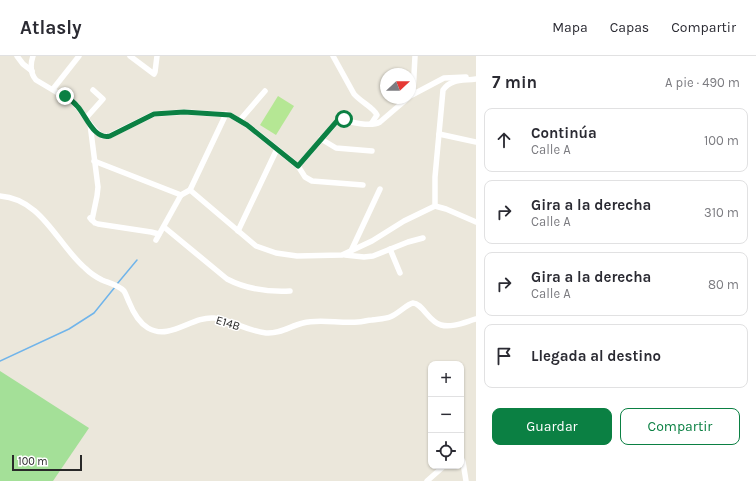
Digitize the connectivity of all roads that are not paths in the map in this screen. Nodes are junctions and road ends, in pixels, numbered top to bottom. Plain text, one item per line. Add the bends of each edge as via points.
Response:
1 (17, 56) edge
2 (33, 56) edge
3 (79, 56) edge
4 (130, 56) edge
5 (157, 56) edge
6 (333, 56) edge
7 (416, 56) edge
8 (414, 68) edge
9 (32, 71) junction
10 (476, 78) edge
11 (53, 90) junction
12 (93, 90) dead end
13 (265, 91) dead end
14 (416, 93) edge
15 (401, 104) edge
16 (226, 114) junction
17 (86, 118) junction
18 (240, 120) junction
19 (90, 124) junction
20 (371, 124) junction
21 (439, 134) junction
22 (321, 139) junction
23 (476, 142) edge
24 (277, 149) junction
25 (372, 151) dead end
26 (94, 161) junction
27 (298, 166) junction
28 (363, 184) dead end
29 (380, 189) dead end
30 (190, 190) junction
31 (181, 195) junction
32 (0, 196) edge
33 (435, 206) junction
34 (476, 222) edge
35 (164, 227) junction
36 (238, 232) junction
37 (423, 238) dead end
38 (390, 249) junction
39 (351, 252) junction
40 (342, 255) junction
41 (400, 273) dead end
42 (290, 290) dead end
43 (476, 319) edge
44 (464, 468) edge
45 (441, 469) edge
46 (427, 481) edge
47 (466, 481) edge

1 - 9 street
2 - 9 street
3 - 11 street
4 - 5 street via 154,74
6 - 20 street via 354,94 376,112 376,118
7 - 8 street
9 - 11 street via 36,80
10 - 14 street via 444,78
10 - 21 street via 455,81 445,88
11 - 17 street via 73,102
12 - 17 street via 103,99
13 - 18 street
15 - 20 street via 380,122
16 - 18 street
16 - 19 street via 154,114 105,137
16 - 30 street
17 - 19 street
18 - 24 street
19 - 26 street
20 - 22 street via 341,119
21 - 23 street
21 - 33 street
22 - 25 street via 336,148
22 - 27 street
24 - 27 street
24 - 36 street
26 - 31 street
26 - 35 street via 97,196 91,219 98,224 151,232 157,237
27 - 28 street via 305,177 312,181
29 - 39 street
30 - 31 street
30 - 36 street
31 - 35 street
32 - 43 street, E14B via 21,202 41,216 85,268 101,280 123,290 138,320 148,328 162,332 213,318 253,331 276,333 304,322 358,322 390,317 412,303 422,308 433,322 441,325
33 - 34 street
33 - 39 street
35 - 42 street via 227,279 274,291
36 - 40 street via 256,246 276,253 297,256
37 - 38 street
38 - 40 street via 373,256
38 - 41 street
39 - 40 street
44 - 47 street
45 - 46 street

